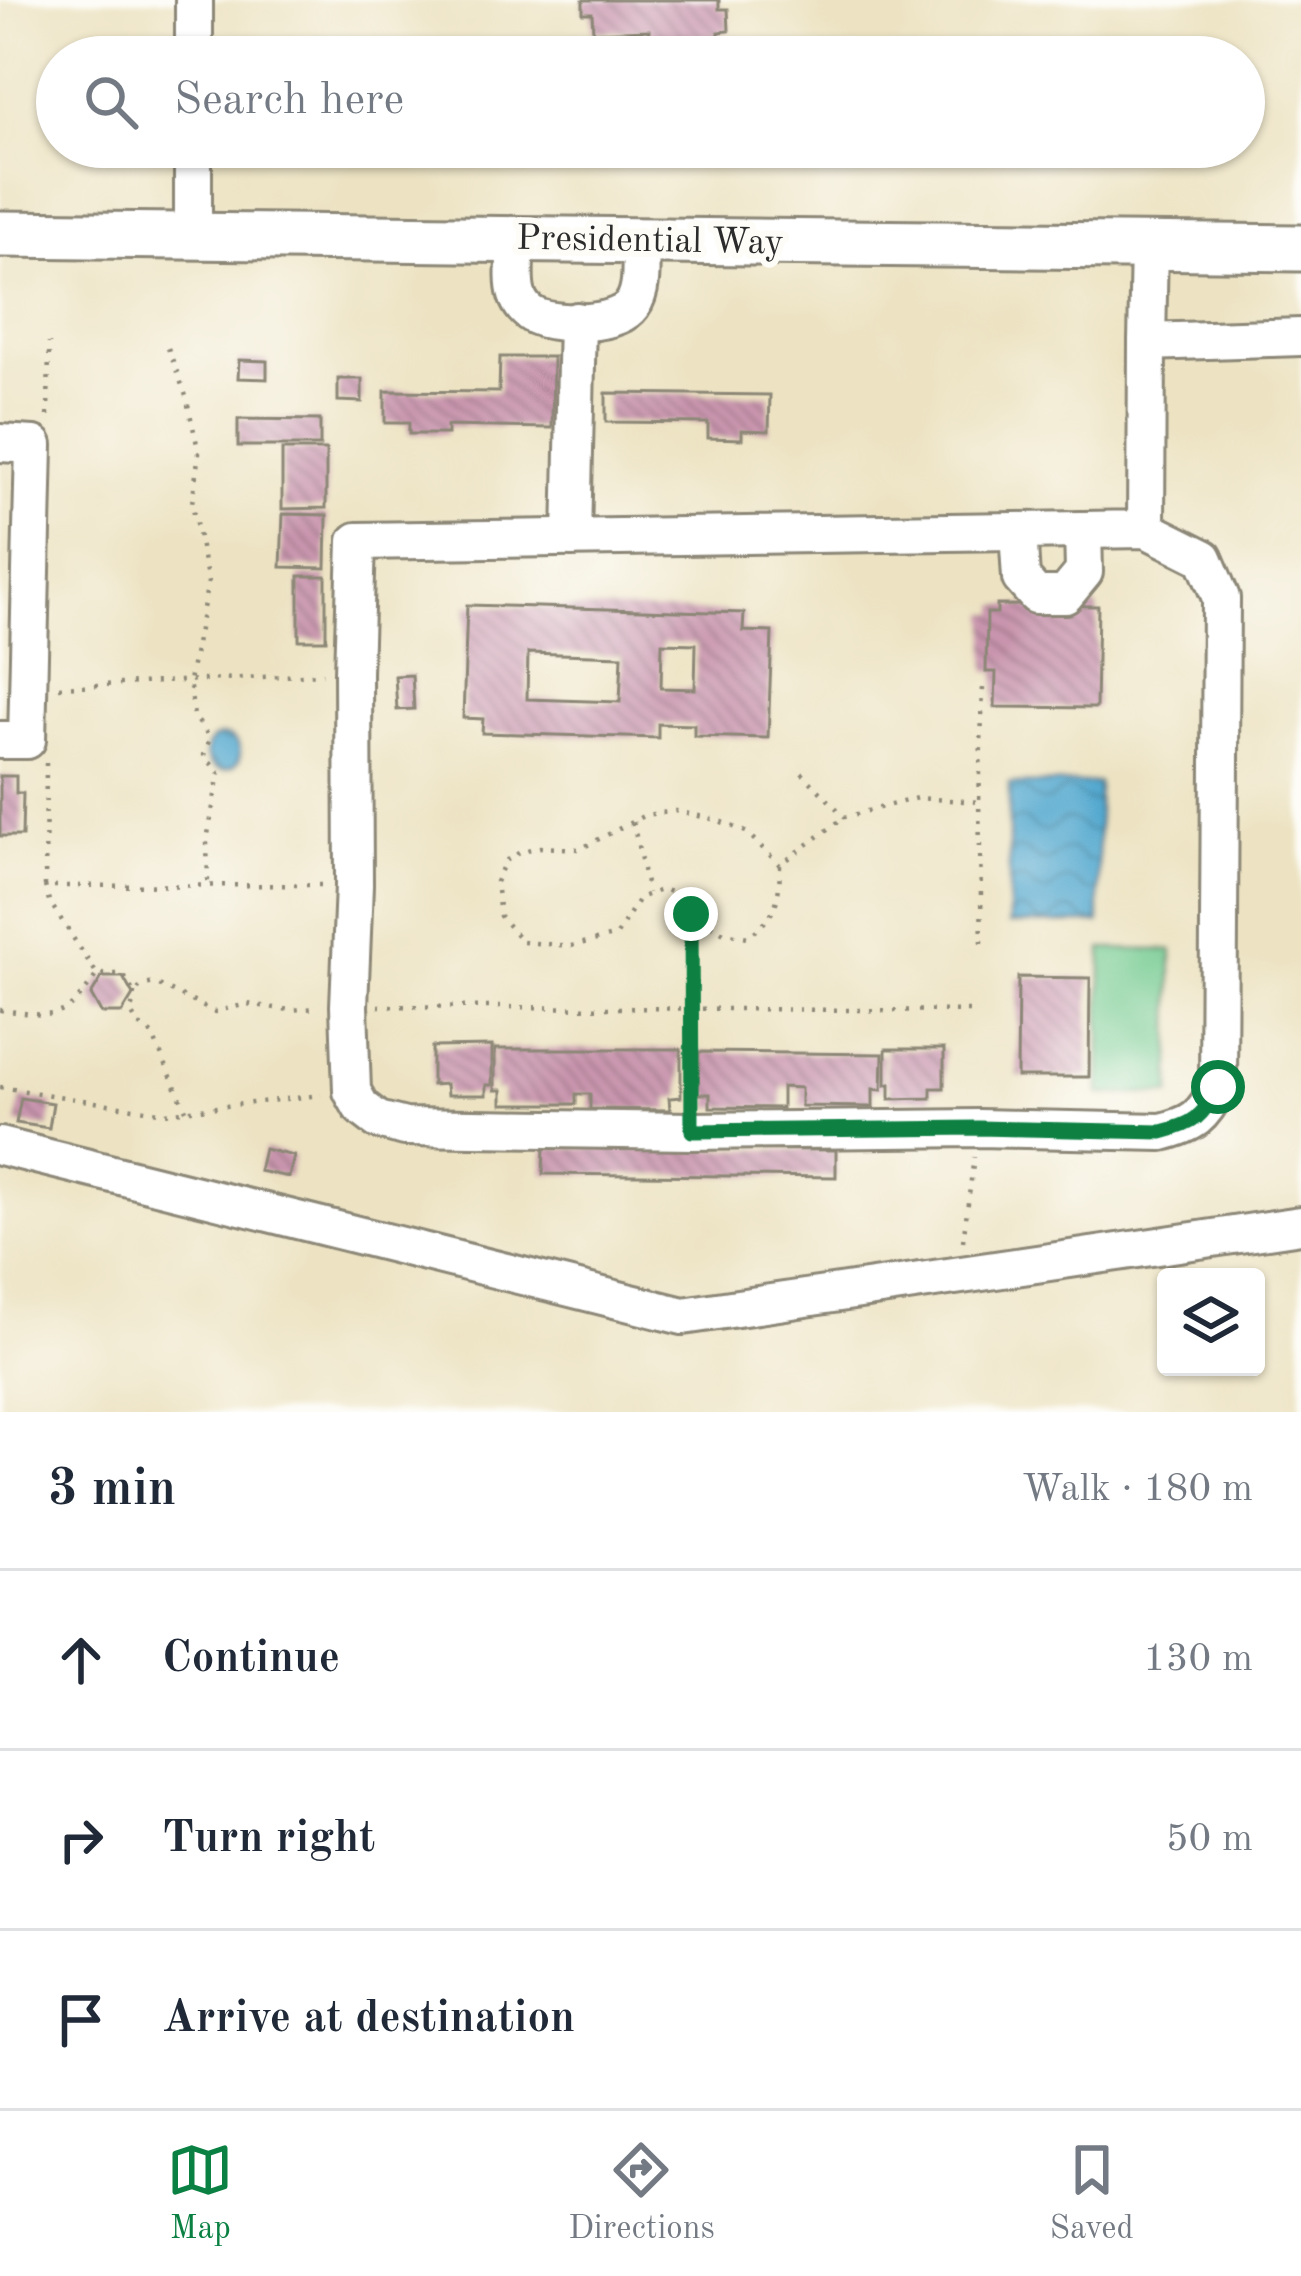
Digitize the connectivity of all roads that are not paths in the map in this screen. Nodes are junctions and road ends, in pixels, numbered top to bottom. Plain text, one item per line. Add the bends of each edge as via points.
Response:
1 (194, 0) edge
2 (194, 36) edge
3 (194, 168) edge
4 (0, 234) edge
5 (193, 235) junction
6 (516, 239) junction
7 (640, 242) junction
8 (1148, 246) junction
9 (1301, 248) edge
10 (577, 321) junction
11 (1301, 337) edge
12 (1147, 342) junction
13 (0, 443) edge
14 (1146, 529) junction
15 (1082, 530) junction
16 (1018, 531) junction
17 (572, 538) junction
18 (0, 740) edge
19 (0, 1145) edge
20 (1301, 1226) edge

1 - 2 street
3 - 5 street
4 - 5 main road, Presidential Way
5 - 6 main road, Presidential Way
6 - 7 main road, Presidential Way
6 - 10 street via 515,284 525,309
7 - 8 main road, Presidential Way
7 - 10 street via 639,286 628,311
8 - 9 main road, Presidential Way
8 - 12 street
10 - 17 street
11 - 12 street
12 - 14 street
13 - 18 street via 34,446 27,740
14 - 15 street
14 - 17 street via 1204,558 1221,598 1218,1087 1188,1125 1162,1132 692,1131 406,1127 378,1120 352,1091 357,541
15 - 16 street
15 - 16 street via 1084,572 1066,595 1036,595 1021,578
16 - 17 street
19 - 20 street via 683,1316

